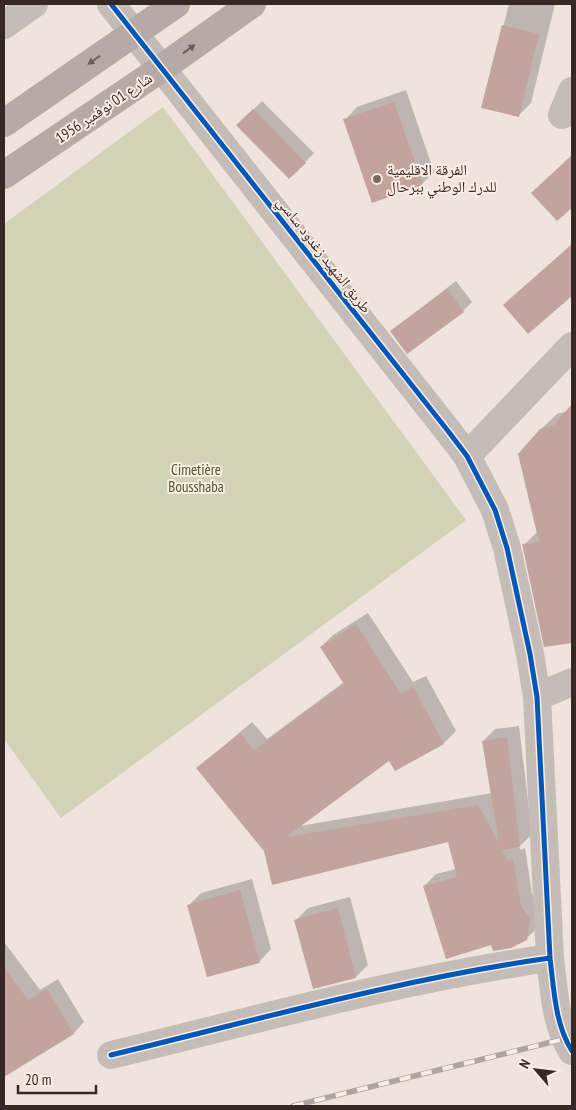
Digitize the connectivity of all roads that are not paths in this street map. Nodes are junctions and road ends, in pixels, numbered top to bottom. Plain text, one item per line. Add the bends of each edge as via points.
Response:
1 (34, 4) edge
2 (111, 4) edge
3 (176, 4) edge
4 (252, 4) edge
5 (4, 25) edge
6 (134, 32) junction
7 (162, 68) junction
8 (4, 123) edge
9 (4, 175) edge
10 (569, 357) edge
11 (468, 456) junction
12 (572, 682) edge
13 (537, 697) junction
14 (550, 958) junction
15 (572, 1052) edge
16 (111, 1055) dead end

1 - 5 street
2 - 6 street, طريق الشهيد زغدود ساسي
3 - 6 main road
7 -> 4 main road, شارع 01 نوفمبر 1956
6 - 7 street, طريق الشهيد زغدود ساسي
6 -> 8 main road
7 - 9 main road, شارع 01 نوفمبر 1956
7 - 11 street, طريق الشهيد زغدود ساسي
10 - 11 street
11 - 13 street, طريق الشهيد زغدود ساسي via 495,510 507,548
12 - 13 street
13 - 14 street, طريق الشهيد زغدود ساسي
14 - 15 street, طريق الشهيد زغدود ساسي via 564,1039
14 - 16 street via 445,974

